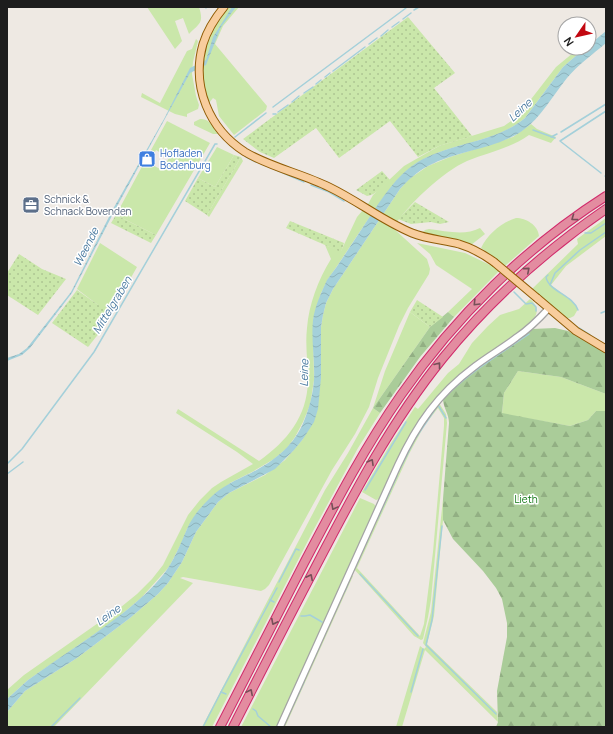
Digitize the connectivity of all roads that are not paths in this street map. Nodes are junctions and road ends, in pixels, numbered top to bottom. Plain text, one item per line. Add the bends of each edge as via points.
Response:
1 (224, 7) edge
2 (606, 196) edge
3 (606, 209) edge
4 (549, 308) junction
5 (606, 349) edge
6 (220, 727) edge
7 (232, 727) edge
8 (280, 727) edge

1 - 4 main road, bridge via 206,37 199,73 201,89 209,112 222,133 233,144 246,152 325,185 398,227 475,250 494,262
2 -> 6 highway via 549,237 500,279 455,326 410,383 377,431 346,485
7 -> 3 highway via 355,491 386,438 415,396 459,339 502,293 556,246
4 - 5 main road via 581,335
4 - 8 street via 526,330 475,366 447,390 417,428

